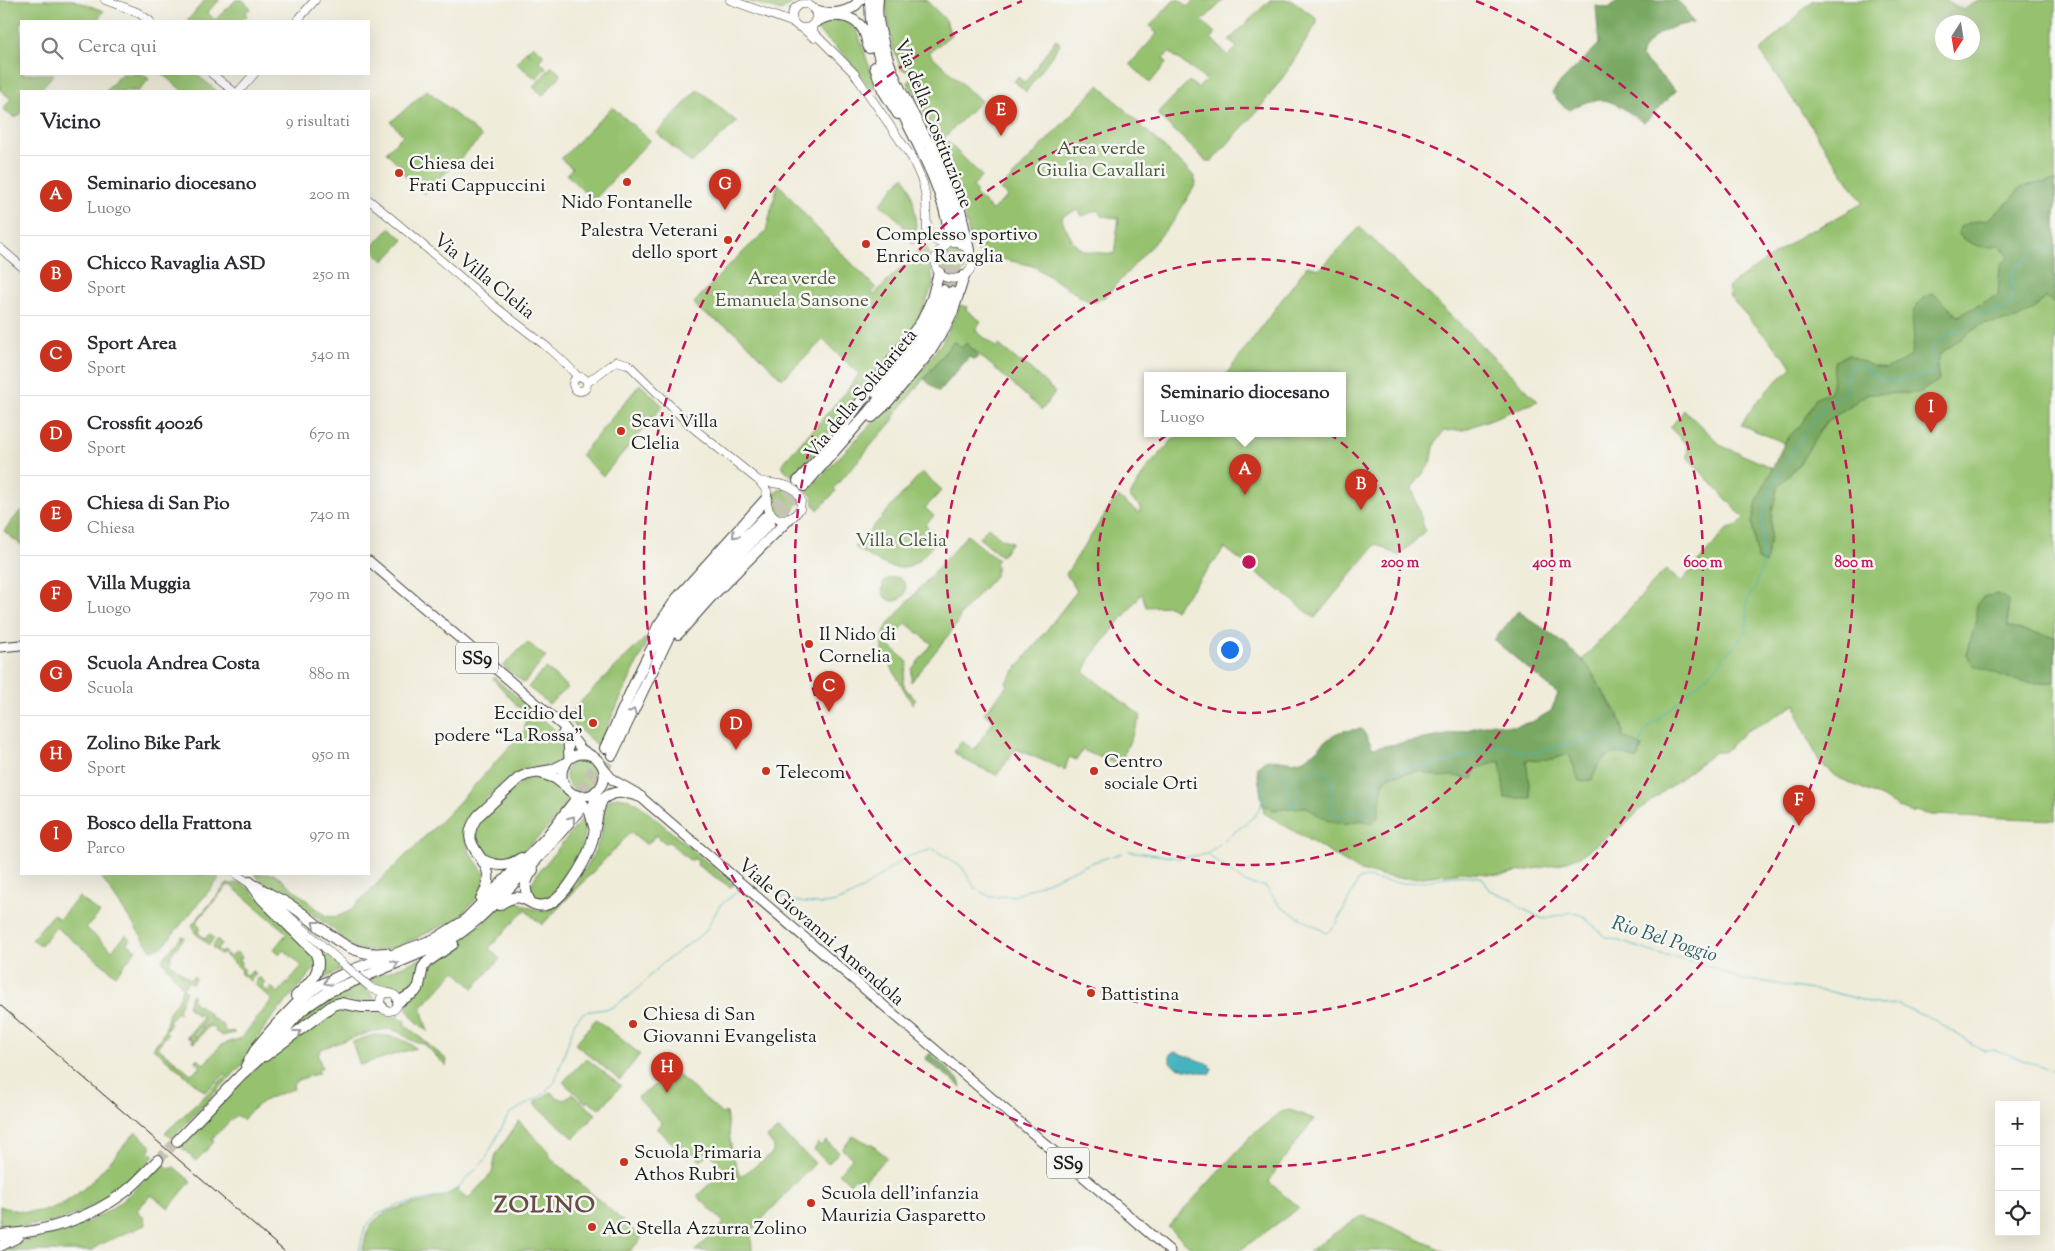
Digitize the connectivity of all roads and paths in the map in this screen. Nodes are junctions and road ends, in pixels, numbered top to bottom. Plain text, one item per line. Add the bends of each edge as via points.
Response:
1 (104, 0) edge
2 (315, 0) edge
3 (730, 0) edge
4 (860, 0) edge
5 (870, 0) edge
6 (878, 0) edge
7 (794, 9) junction
8 (815, 10) junction
9 (771, 14) junction
10 (149, 20) edge
11 (299, 20) edge
12 (794, 23) junction
13 (814, 24) junction
14 (802, 28) junction
15 (882, 37) junction
16 (213, 75) edge
17 (253, 75) edge
18 (232, 90) edge
19 (240, 90) edge
20 (915, 140) junction
21 (370, 201) edge
22 (948, 243) junction
23 (0, 248) edge
24 (969, 250) junction
25 (935, 257) junction
26 (20, 265) edge
27 (939, 272) junction
28 (964, 276) junction
29 (578, 377) junction
30 (588, 382) junction
31 (853, 430) junction
32 (830, 445) junction
33 (759, 481) junction
34 (781, 485) junction
35 (768, 497) junction
36 (789, 519) junction
37 (768, 520) tunnel mouth
38 (370, 562) edge
39 (370, 569) edge
40 (20, 645) edge
41 (0, 647) edge
42 (645, 676) junction
43 (608, 752) tunnel mouth
44 (592, 756) junction
45 (567, 761) junction
46 (603, 768) junction
47 (540, 772) junction
48 (564, 785) junction
49 (630, 789) junction
50 (597, 791) junction
51 (641, 798) junction
52 (576, 802) junction
53 (592, 817) junction
54 (594, 833) junction
55 (549, 841) junction
56 (483, 860) junction
57 (240, 876) edge
58 (530, 901) junction
59 (464, 921) junction
60 (477, 921) junction
61 (407, 949) junction
62 (371, 988) junction
63 (388, 993) junction
64 (398, 1002) junction
65 (381, 1004) junction
66 (257, 1047) junction
67 (258, 1060) junction
68 (242, 1074) junction
69 (177, 1141) tunnel mouth
70 (158, 1160) tunnel mouth
71 (26, 1233) junction
72 (0, 1235) edge
73 (0, 1246) edge
74 (1170, 1251) edge

1 - 10 street via 137,12
2 - 11 street
3 - 9 street
4 - 8 highway via 852,8 839,13
5 - 20 highway, Via della Costituzione via 870,21 882,69
6 - 15 highway, Via della Costituzione
7 - 8 street via 804,4
7 - 9 street via 788,13
7 - 12 street
8 - 13 street
9 - 12 street
12 - 14 street
13 - 14 street
13 - 20 highway via 830,16 842,16 861,26 883,90
13 - 22 street via 814,33 859,80 912,158 923,183 927,232 934,241
14 - 25 street via 852,76 910,161 919,186 923,233
15 - 20 highway, Via della Costituzione via 896,83 930,147 947,189 953,230 942,196
15 - 24 highway via 890,60 949,171
16 - 18 street
17 - 19 street
21 - 29 street, Via Villa Clelia via 535,337
22 - 24 street via 962,244
22 - 25 street
23 - 26 street
24 - 28 street via 972,264
25 - 27 street
27 - 28 street via 951,279
27 - 32 highway via 922,321
28 - 31 highway via 953,311 930,352 885,405
29 - 30 street, Via Villa Clelia
29 - 30 street, Via Villa Clelia via 573,383 577,391 584,390
30 - 33 street, Via Villa Clelia via 616,362 628,364 692,427
31 - 32 highway, Via della Solidarietà via 801,484
31 - 32 highway, Via della Solidarietà via 926,343 940,319 947,291 919,339
33 - 34 street, Via Villa Clelia
33 - 35 street, Via Villa Clelia
34 - 35 street
34 - 36 street, Via Villa Clelia via 796,490 801,500 800,510
35 - 36 street, Via Villa Clelia via 767,507 772,515
35 -> 42 highway via 665,614 658,626
36 - 42 highway via 686,624
37 - 42 highway via 700,595 671,632
38 - 44 main road, SS9 via 564,727 581,749
39 - 45 main road, SS9 via 560,730 568,741
40 - 41 main road
42 - 43 highway
44 - 45 main road via 580,754
44 - 46 main road, SS9
45 - 47 highway via 552,770
45 - 48 main road, SS9 via 562,772
46 - 49 main road, Viale Giovanni Amendola / SS9 via 613,780
46 - 50 main road via 604,777
47 - 48 highway
47 - 56 highway via 519,778 473,822 470,841
48 - 52 main road
49 - 50 main road via 616,787
49 - 51 main road, Viale Giovanni Amendola / SS9
50 - 52 main road
50 - 53 highway
51 - 54 highway via 618,792 607,795 599,806
51 - 74 main road, Viale Giovanni Amendola / SS9
52 - 53 highway via 587,806
52 - 55 highway
53 - 54 highway
54 - 58 highway via 580,867 554,903 541,906
55 - 56 highway via 513,863 497,866
55 - 58 highway via 528,877 526,890
55 - 59 highway
55 - 60 highway
56 - 59 highway via 489,883
61 -> 57 highway via 374,954 357,952 293,907
57 - 62 street, bridge
57 - 66 highway via 319,959 315,977 272,1022
58 - 60 highway via 511,898
59 - 61 highway via 435,939
60 - 64 highway via 460,939 427,962 415,992
67 -> 60 highway via 302,1010 328,992 442,944
61 -> 66 highway via 320,985 302,998
62 - 63 street
62 - 65 street
63 - 64 street via 394,994
63 - 65 street via 383,995
64 - 65 street via 391,1010 386,1010
67 -> 65 highway via 333,1005 362,1007
66 - 68 highway
67 - 68 highway
68 - 69 highway
70 - 71 highway via 126,1191 106,1205 84,1217
71 - 72 highway
71 - 73 highway

